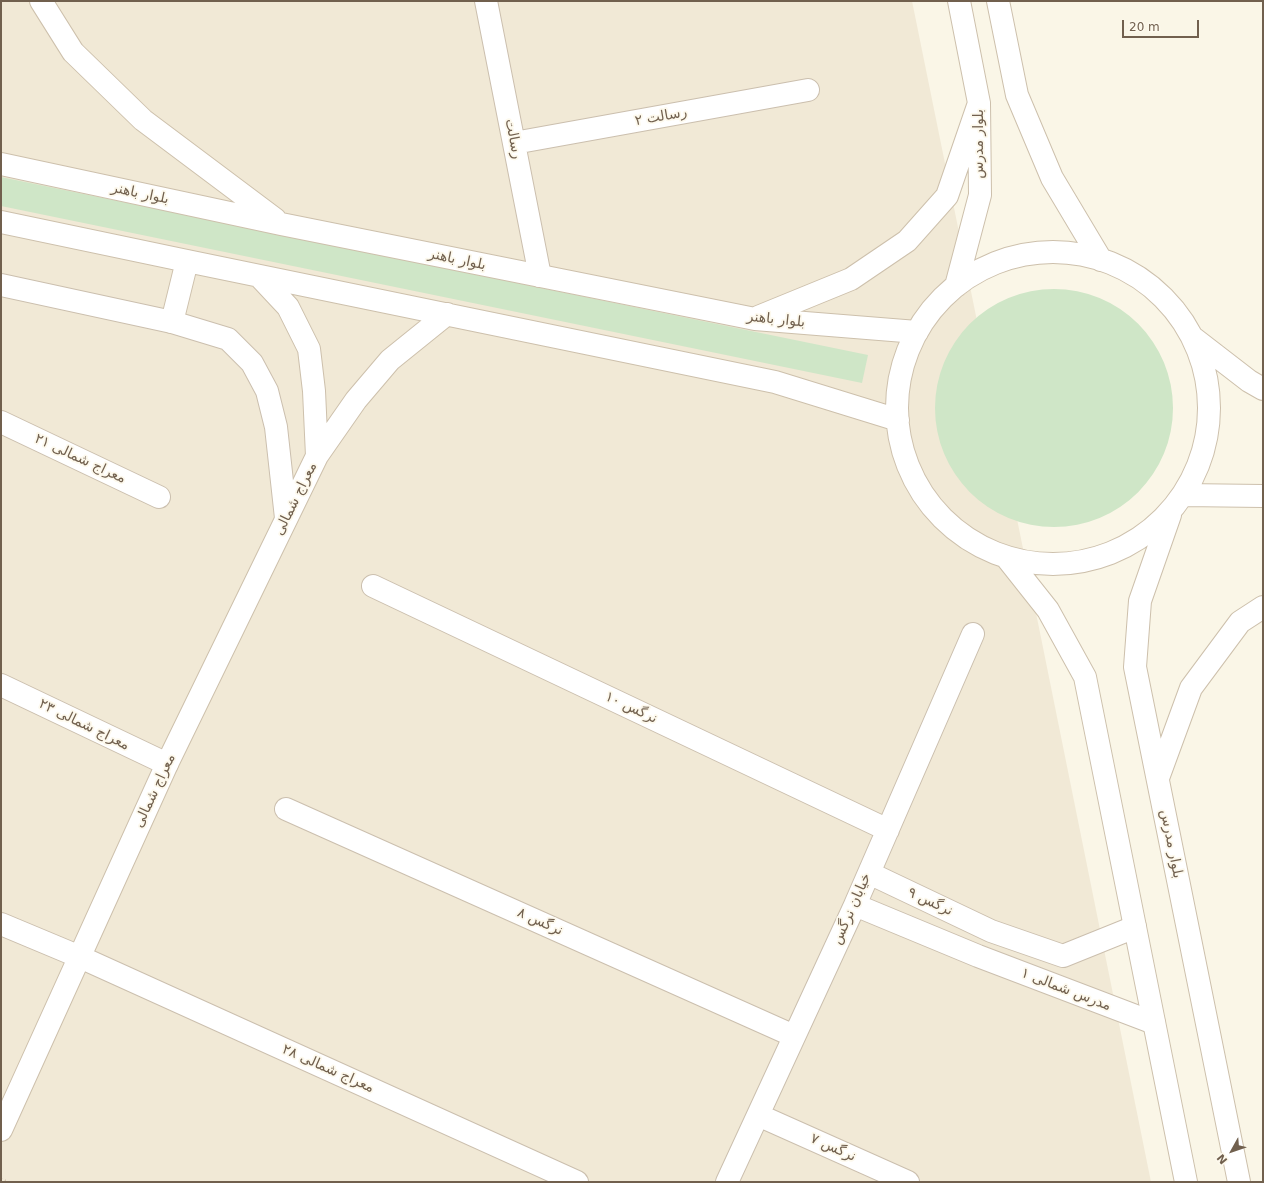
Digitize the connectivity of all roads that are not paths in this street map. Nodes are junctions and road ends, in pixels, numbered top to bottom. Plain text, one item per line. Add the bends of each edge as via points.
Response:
1 (41, 1) edge
2 (486, 1) edge
3 (959, 1) edge
4 (998, 1) edge
5 (808, 90) dead end
6 (979, 103) junction
7 (514, 143) junction
8 (1, 164) edge
9 (1, 222) edge
10 (281, 224) junction
11 (1101, 260) junction
12 (187, 261) junction
13 (259, 276) junction
14 (540, 276) junction
15 (1, 285) edge
16 (956, 286) junction
17 (447, 314) junction
18 (755, 319) junction
19 (172, 322) junction
20 (917, 332) junction
21 (1192, 337) junction
22 (1263, 389) edge
23 (898, 420) junction
24 (1, 422) edge
25 (317, 456) junction
26 (1263, 496) edge
27 (159, 497) dead end
28 (1178, 502) junction
29 (286, 518) junction
30 (1006, 557) junction
31 (373, 586) dead end
32 (1263, 607) edge
33 (973, 634) dead end
34 (1, 685) edge
35 (167, 764) junction
36 (1158, 778) junction
37 (286, 809) dead end
38 (888, 830) junction
39 (869, 873) junction
40 (855, 905) junction
41 (1, 924) edge
42 (1135, 926) junction
43 (80, 957) junction
44 (1154, 1023) junction
45 (794, 1036) junction
46 (758, 1115) junction
47 (1, 1130) edge
48 (576, 1182) edge
49 (727, 1182) edge
50 (908, 1182) edge
51 (1186, 1182) edge
52 (1239, 1182) edge

1 - 10 street via 73,52 143,120
2 - 7 street, رسالت
3 - 6 street, بلوار مدرس
4 - 11 street via 1017,95 1052,178
5 - 7 street, رسالت ۲
6 - 16 street, بلوار مدرس via 980,196
6 - 18 street via 947,196 907,242 851,279
7 - 14 street, رسالت
8 - 10 street, بلوار باهنر
9 - 12 street
10 - 14 street, بلوار باهنر
11 - 16 street via 1071,253 1040,252 1010,258 982,269
11 - 21 street via 1129,272 1154,290 1176,312
12 - 13 street
12 - 19 street
13 - 17 street
13 - 25 street via 288,307 309,349
14 - 18 street, بلوار باهنر
15 - 19 street
16 - 20 street via 934,307
17 - 23 street via 775,382
17 - 25 street, معراج شمالی via 390,360 356,400
18 - 20 street, بلوار باهنر
19 - 29 street via 228,339 252,363 267,391 276,427
20 - 23 street via 905,360 899,390
21 - 22 street
21 - 28 street via 1203,366 1209,396 1209,427 1202,457 1190,485
23 - 30 street via 904,451 915,479 932,505 953,527 978,544
24 - 27 street, معراج شمالی ۲۱
25 - 29 street, معراج شمالی
26 - 28 street
28 - 30 street via 1151,530 1125,547 1097,558 1051,564
28 - 36 street, بلوار مدرس via 1140,601 1135,667
29 - 35 street, معراج شمالی
30 - 42 street via 1048,610 1085,676
31 - 38 street, نرگس ۱۰
32 - 36 street via 1240,622 1191,688
33 - 38 street, خیابان نرگس
34 - 35 street, معراج شمالی ۲۳
35 - 43 street, معراج شمالی
36 - 52 street, بلوار مدرس
37 - 45 street, نرگس ۸
38 - 39 street, خیابان نرگس
39 - 40 street, خیابان نرگس
39 - 42 street, نرگس ۹ via 991,932 1063,956
40 - 44 street, مدرس شمالی ۱ via 978,956
40 - 45 street, خیابان نرگس
41 - 43 street, معراج شمالی ۲۸
42 - 44 street
43 - 47 street, معراج شمالی
43 - 48 street, معراج شمالی ۲۸
44 - 51 street
45 - 46 street, خیابان نرگس
46 - 49 street, خیابان نرگس
46 - 50 street, نرگس ۷

